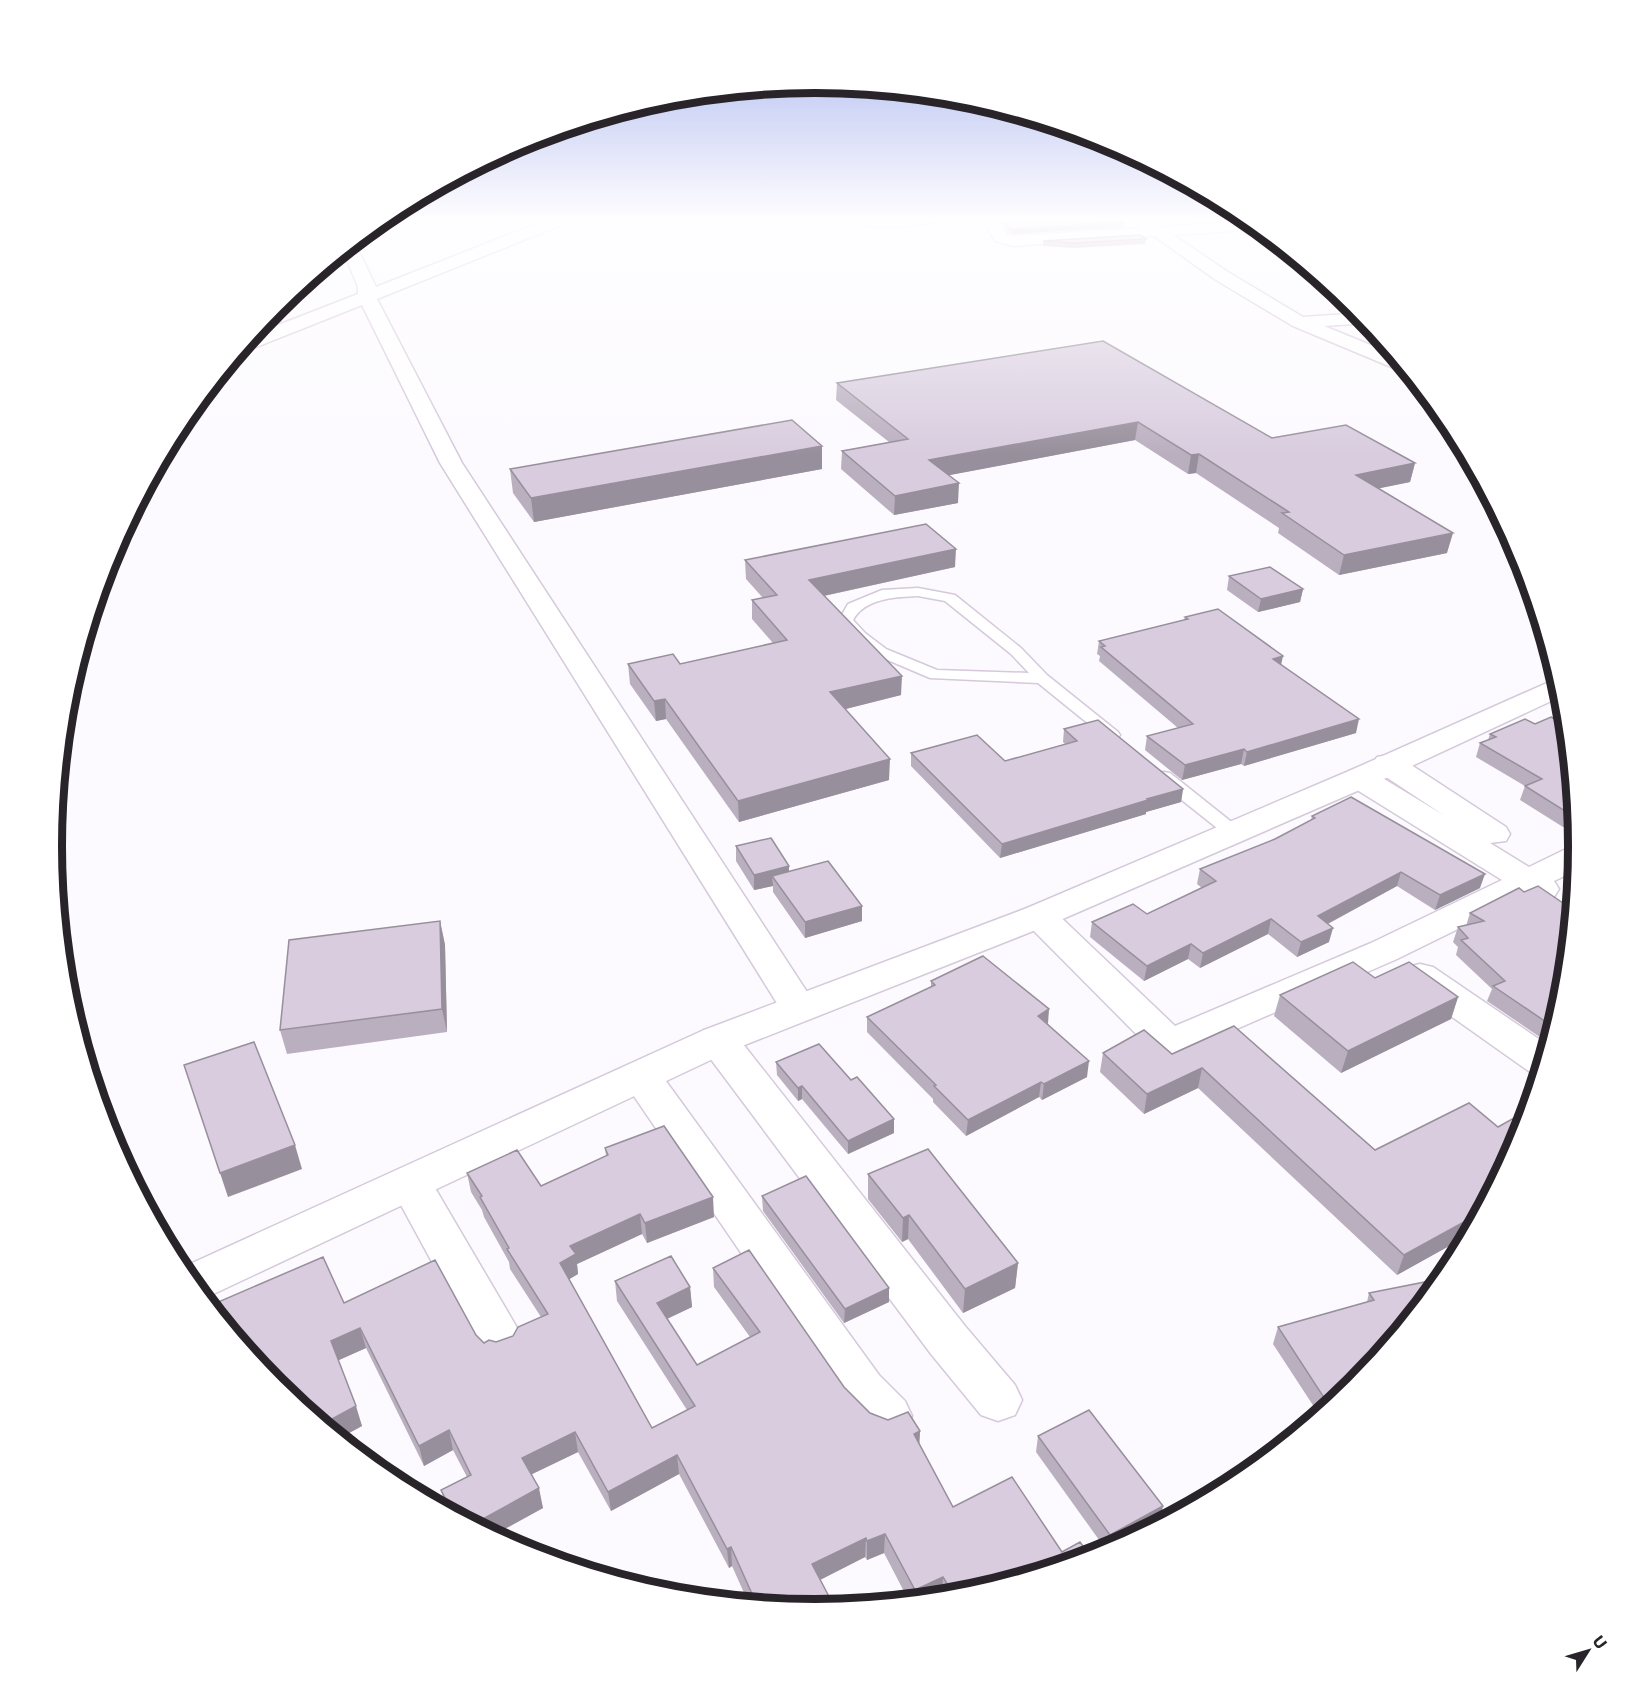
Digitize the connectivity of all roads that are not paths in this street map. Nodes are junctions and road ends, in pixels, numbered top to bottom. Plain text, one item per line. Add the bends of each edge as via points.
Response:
1 (352, 297) edge
2 (355, 297) edge
3 (369, 297) edge
4 (1257, 297) edge
5 (1352, 319) edge
6 (1299, 322) junction
7 (272, 324) edge
8 (259, 339) edge
9 (1390, 360) edge
10 (1042, 678) junction
11 (1552, 690) edge
12 (1124, 744) edge
13 (1151, 766) edge
14 (1374, 771) junction
15 (1233, 832) junction
16 (1559, 880) edge
17 (1039, 916) junction
18 (1384, 951) junction
19 (798, 1007) junction
20 (718, 1040) junction
21 (1538, 1058) edge
22 (641, 1076) junction
23 (410, 1183) junction
24 (199, 1280) edge
25 (499, 1340) edge
26 (998, 1400) dead end
27 (888, 1416) dead end

1 - 7 street
2 - 8 street
3 - 19 street via 451,463
4 - 6 street
5 - 6 street
6 - 9 street
10 - 10 lane via 1016,651 950,598 918,592 887,593 853,607 846,620 881,652 935,675
10 - 12 lane
11 - 14 street
13 - 15 lane
14 - 15 street
14 - 16 street
15 - 17 street
16 - 18 street
17 - 18 street via 1166,1044
17 - 19 street
18 - 21 street
19 - 20 street
20 - 22 street
20 - 26 street
22 - 23 street
22 - 27 street via 862,1389
23 - 24 street
23 - 25 street

